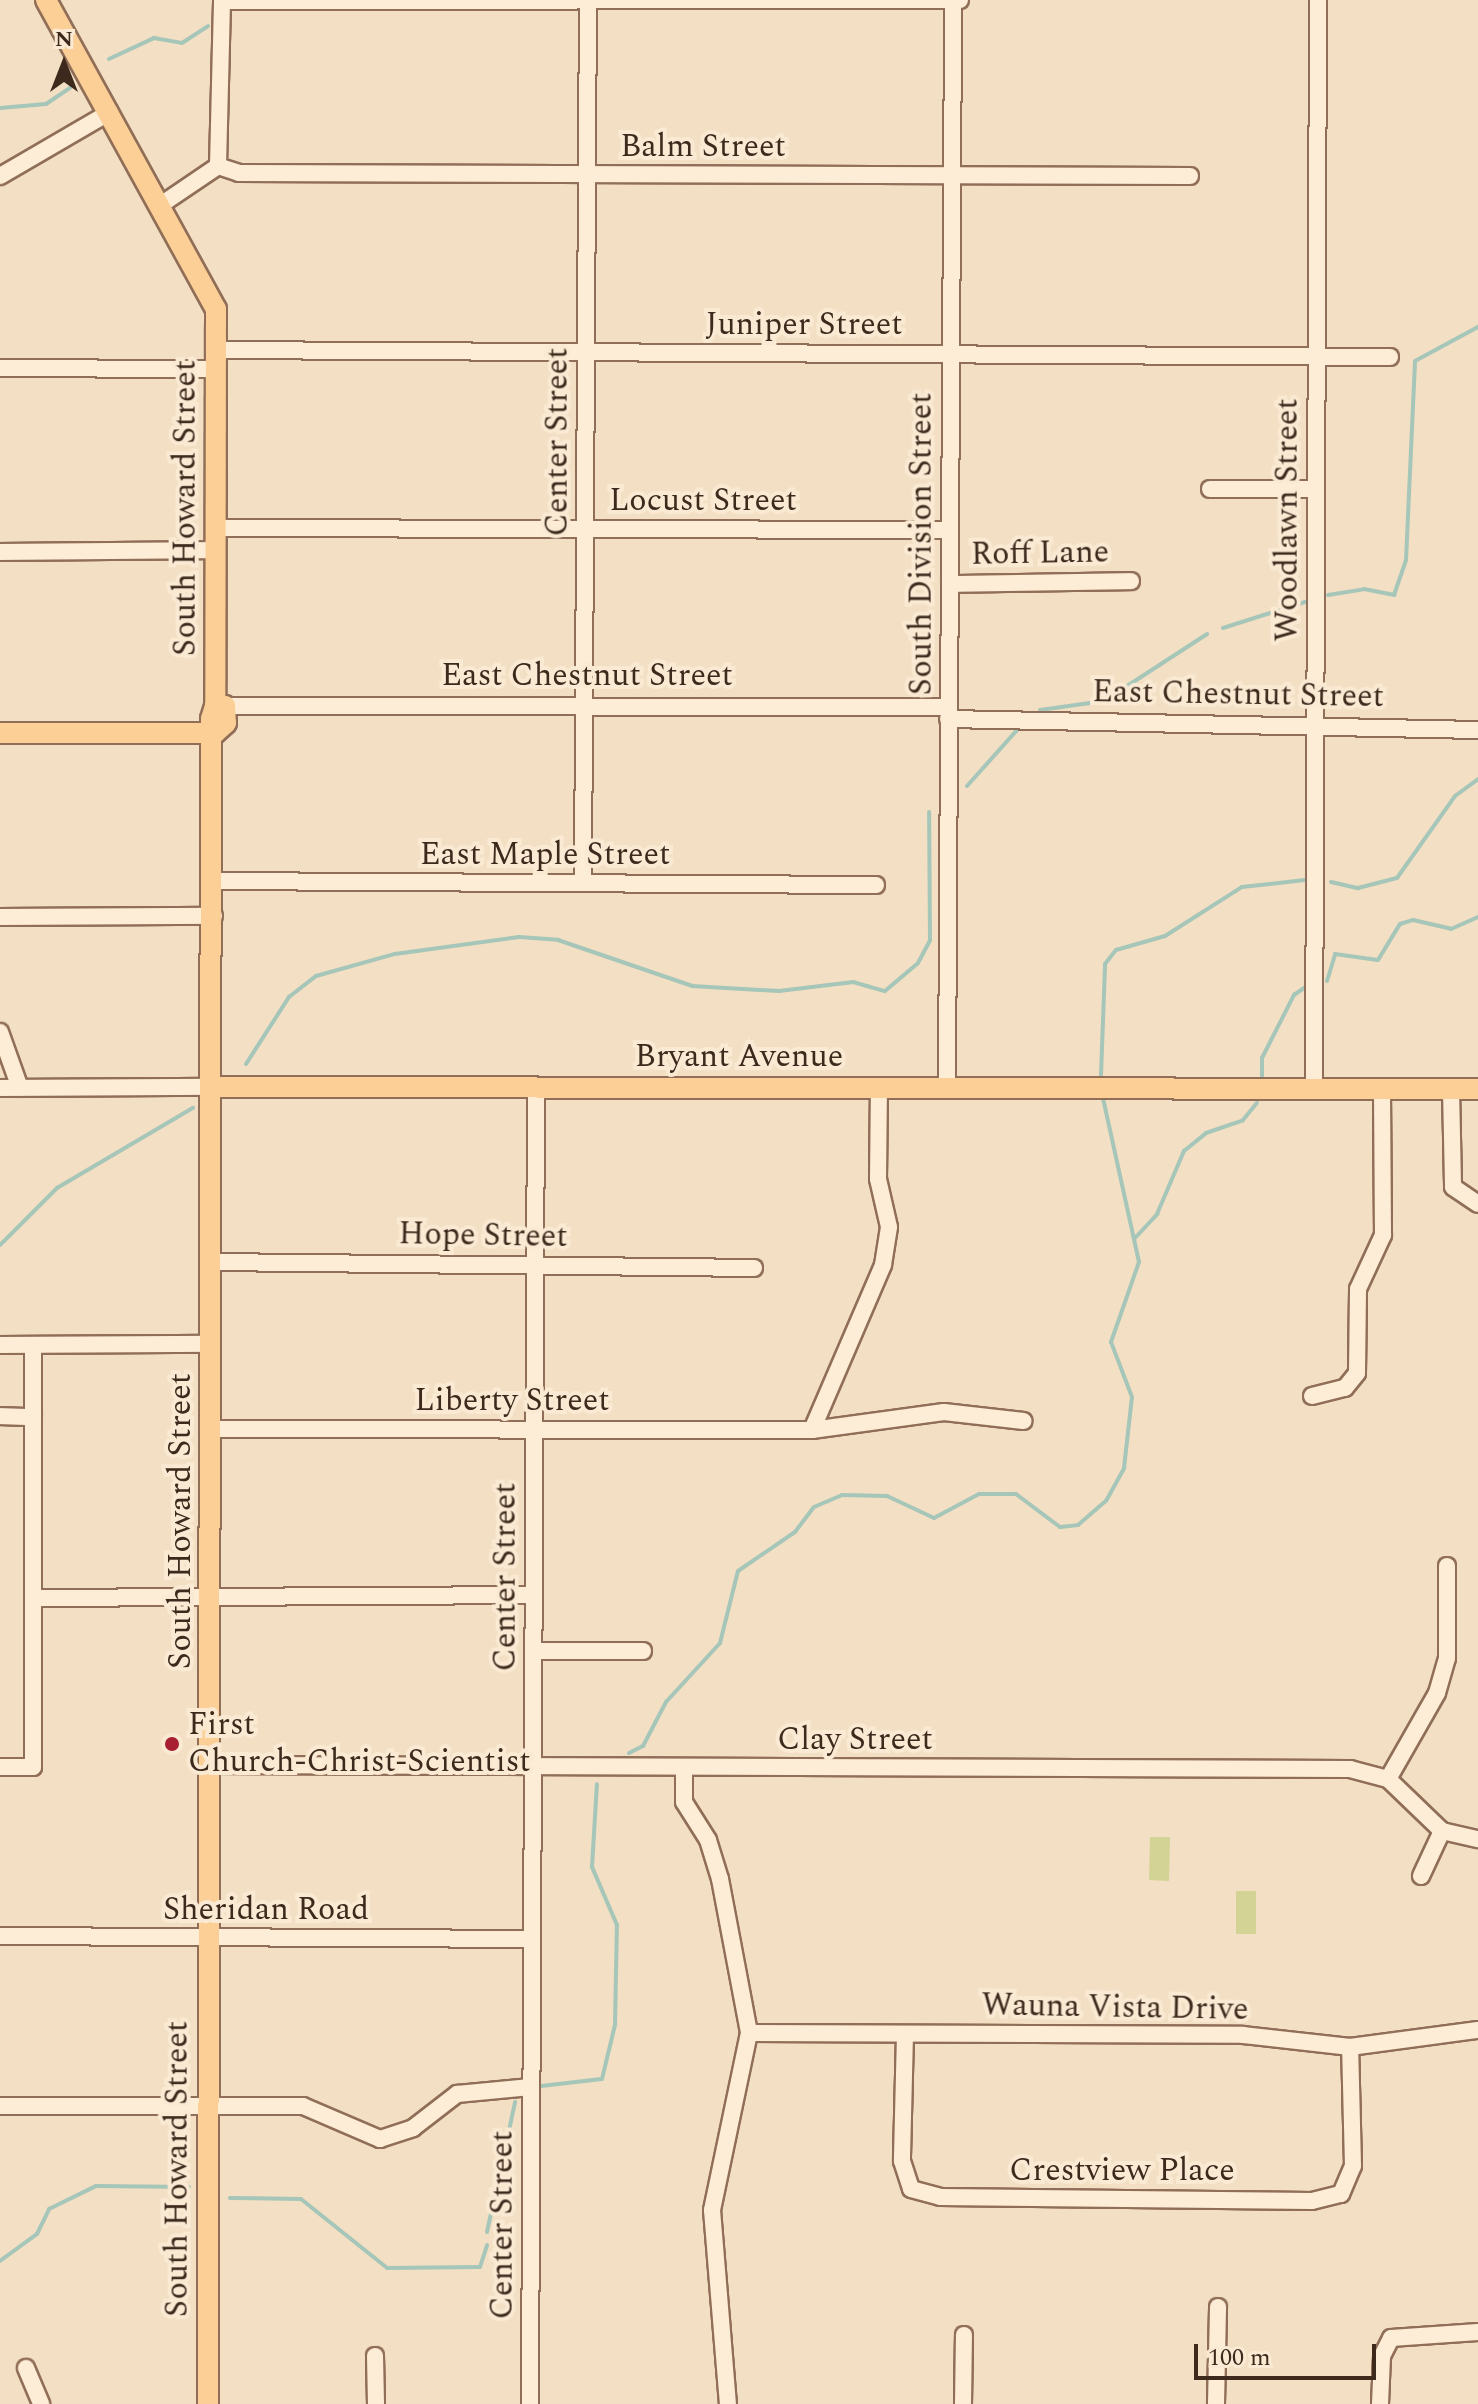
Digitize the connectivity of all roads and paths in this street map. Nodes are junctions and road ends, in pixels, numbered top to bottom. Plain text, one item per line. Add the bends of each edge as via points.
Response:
1 (46, 0) edge
2 (222, 0) edge
3 (953, 0) edge
4 (960, 0) edge
5 (1318, 0) edge
6 (588, 1) edge
7 (110, 112) junction
8 (218, 166) junction
9 (587, 175) junction
10 (952, 175) junction
11 (0, 176) edge
12 (1190, 176) dead end
13 (162, 204) junction
14 (586, 352) junction
15 (951, 354) junction
16 (1316, 357) junction
17 (1390, 357) dead end
18 (217, 360) junction
19 (0, 368) edge
20 (1210, 489) dead end
21 (1316, 489) junction
22 (216, 528) junction
23 (585, 529) junction
24 (950, 530) junction
25 (216, 550) junction
26 (0, 552) edge
27 (1131, 581) dead end
28 (950, 584) junction
29 (221, 706) junction
30 (584, 706) junction
31 (948, 713) junction
32 (1315, 726) junction
33 (1478, 730) edge
34 (0, 733) edge
35 (215, 733) junction
36 (214, 881) junction
37 (583, 883) junction
38 (876, 885) dead end
39 (214, 916) junction
40 (0, 917) edge
41 (0, 1032) edge
42 (213, 1087) junction
43 (536, 1087) junction
44 (0, 1088) edge
45 (20, 1088) junction
46 (879, 1088) junction
47 (947, 1088) junction
48 (1314, 1088) junction
49 (1382, 1088) junction
50 (1451, 1089) junction
51 (1478, 1089) edge
52 (1478, 1204) edge
53 (212, 1262) junction
54 (536, 1265) junction
55 (754, 1268) dead end
56 (212, 1344) junction
57 (0, 1345) edge
58 (33, 1345) junction
59 (1312, 1396) dead end
60 (0, 1416) edge
61 (33, 1417) junction
62 (1023, 1421) dead end
63 (212, 1429) junction
64 (535, 1429) junction
65 (812, 1430) junction
66 (1447, 1566) dead end
67 (534, 1595) junction
68 (211, 1597) junction
69 (34, 1598) junction
70 (534, 1651) junction
71 (643, 1651) dead end
72 (210, 1765) junction
73 (533, 1766) junction
74 (0, 1767) edge
75 (684, 1768) junction
76 (1388, 1779) junction
77 (1442, 1831) junction
78 (1478, 1839) edge
79 (1421, 1876) dead end
80 (0, 1936) edge
81 (209, 1937) junction
82 (532, 1939) junction
83 (1478, 2030) edge
84 (749, 2033) junction
85 (905, 2034) junction
86 (1350, 2047) junction
87 (531, 2087) junction
88 (0, 2106) edge
89 (209, 2107) junction
90 (1218, 2307) dead end
91 (1478, 2332) edge
92 (964, 2335) dead end
93 (375, 2356) dead end
94 (26, 2368) dead end
95 (41, 2404) edge
96 (208, 2404) edge
97 (376, 2404) edge
98 (530, 2404) edge
99 (728, 2404) edge
100 (963, 2404) edge
101 (1216, 2404) edge
102 (1380, 2404) edge

1 - 7 main road
2 - 6 street
2 - 8 street
3 - 4 street
3 - 6 street
3 - 10 street, South Division Street
5 - 16 street, Woodlawn Street
6 - 9 street, Center Street
7 - 11 street
7 - 13 main road
8 - 9 street, Balm Street via 239,173
8 - 13 street
9 - 10 street, Balm Street
9 - 14 street, Center Street
10 - 12 street, Balm Street
10 - 15 street, South Division Street
13 - 18 main road, South Howard Street via 216,309
14 - 15 street, Juniper Street
14 - 18 street, Juniper Street
14 - 23 street, Center Street
15 - 16 street, Juniper Street
15 - 24 street, South Division Street
16 - 17 street, Juniper Street
16 - 21 street, Woodlawn Street
18 - 19 street, Juniper Street
18 - 22 main road, South Howard Street
20 - 21 street
21 - 32 street, Woodlawn Street
22 - 23 street, Locust Street
22 - 25 main road, South Howard Street
23 - 24 street, Locust Street
23 - 30 street, Center Street
24 - 28 street, South Division Street
25 - 26 street
25 - 29 main road, South Howard Street via 215,683
27 - 28 street, Roff Lane
28 - 31 street, South Division Street
29 - 30 street, East Chestnut Street
29 - 35 main road, South Howard Street via 226,723
30 - 31 street, East Chestnut Street
30 - 37 street, Center Street
31 - 32 street, East Chestnut Street
31 - 47 street, South Division Street
32 - 33 street, East Chestnut Street
32 - 48 street, Woodlawn Street
34 - 35 main road
35 - 36 main road, South Howard Street
36 - 37 street, East Maple Street
36 - 39 main road, South Howard Street
37 - 38 street, East Maple Street
39 - 40 street
39 - 42 main road, South Howard Street
41 - 45 street
42 - 43 main road, Bryant Avenue
42 - 45 street, Bryant Avenue
42 - 53 main road, South Howard Street
43 - 46 main road, Bryant Avenue
43 - 54 street, Center Street
44 - 45 street, Bryant Avenue
46 - 47 main road, Bryant Avenue
46 - 65 street via 878,1179 889,1227 883,1265
47 - 48 main road, Bryant Avenue
48 - 49 main road, Bryant Avenue
49 - 50 main road, Bryant Avenue
49 - 59 street via 1383,1235 1358,1289 1357,1373 1345,1388
50 - 51 main road, Bryant Avenue
50 - 52 street via 1453,1187
53 - 54 street, Hope Street
53 - 56 main road, South Howard Street
54 - 55 street, Hope Street
54 - 64 street, Center Street
56 - 58 street
56 - 63 main road, South Howard Street
57 - 58 street
58 - 61 street
60 - 61 street
61 - 69 street
62 - 65 street, Liberty Street via 906,1412
63 - 64 street, Liberty Street
63 - 68 main road, South Howard Street
64 - 65 street, Liberty Street
64 - 67 street, Center Street
66 - 76 street via 1447,1658 1437,1693
67 - 68 street
67 - 70 street, Center Street
68 - 69 street
68 - 72 main road, South Howard Street
69 - 74 street via 33,1767
70 - 71 street
70 - 73 street, Center Street
72 - 73 street, Clay Street
72 - 81 main road, South Howard Street
73 - 75 street, Clay Street
73 - 82 street, Center Street
75 - 76 street, Clay Street via 1350,1769
75 - 84 street via 684,1802 708,1840 720,1879
76 - 77 street, Clay Street
77 - 78 street
77 - 79 street
80 - 81 street, Sheridan Road
81 - 82 street, Sheridan Road
81 - 89 main road, South Howard Street
82 - 87 street, Center Street
83 - 86 street, Wauna Vista Drive
84 - 85 street, Wauna Vista Drive
84 - 99 street via 712,2210
85 - 86 street, Wauna Vista Drive via 1243,2035
85 - 86 street, Crestview Place via 902,2161 911,2189 940,2197 1312,2201 1341,2194 1353,2166
87 - 89 street via 457,2094 413,2128 380,2139 303,2106
87 - 98 street, Center Street
88 - 89 street
89 - 96 main road, South Howard Street
90 - 101 street
91 - 102 street via 1391,2338 1382,2356
92 - 100 street
93 - 97 street
94 - 95 street

